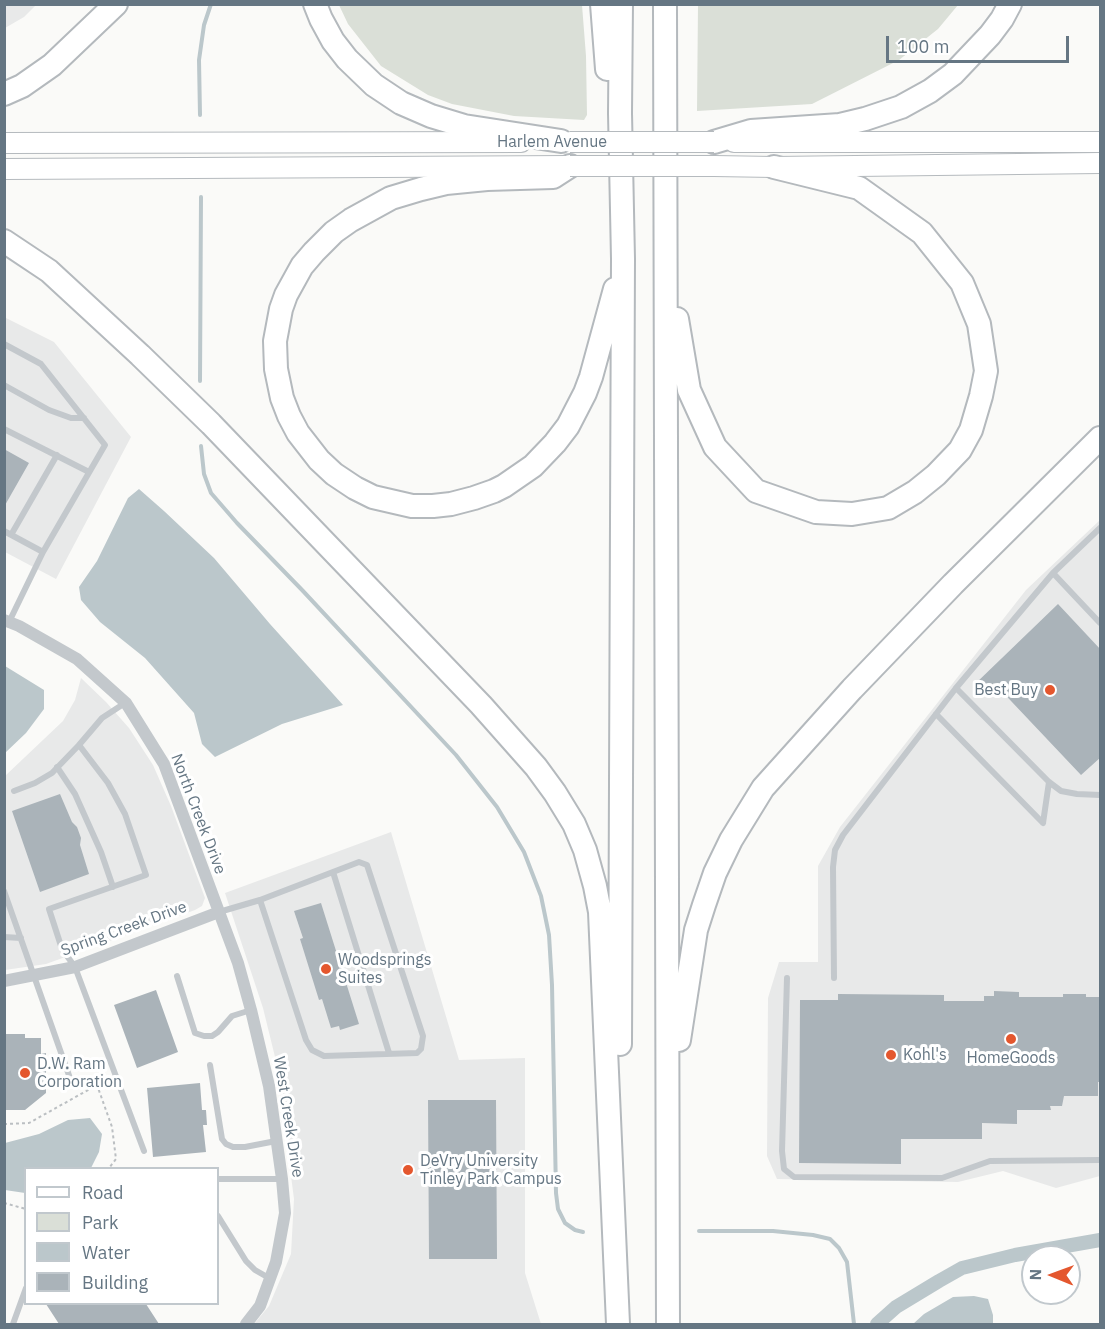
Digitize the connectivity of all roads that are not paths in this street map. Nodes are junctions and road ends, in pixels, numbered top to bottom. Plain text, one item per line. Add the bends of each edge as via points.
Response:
1 (116, 4) edge
2 (315, 4) edge
3 (602, 4) edge
4 (621, 4) edge
5 (665, 4) edge
6 (1010, 4) edge
7 (4, 94) edge
8 (620, 113) junction
9 (566, 142) junction
10 (714, 142) junction
11 (1101, 142) edge
12 (4, 143) edge
13 (1101, 163) edge
14 (570, 166) junction
15 (774, 167) junction
16 (4, 169) edge
17 (4, 241) edge
18 (666, 254) junction
19 (623, 258) junction
20 (4, 344) edge
21 (4, 385) edge
22 (84, 418) junction
23 (4, 429) edge
24 (1101, 438) edge
25 (57, 455) junction
26 (89, 472) junction
27 (1101, 528) edge
28 (8, 533) edge
29 (43, 552) junction
30 (1053, 573) junction
31 (7, 621) edge
32 (1101, 623) edge
33 (956, 688) junction
34 (126, 703) junction
35 (936, 714) junction
36 (79, 745) junction
37 (57, 767) junction
38 (1049, 783) junction
39 (14, 791) dead end
40 (1101, 795) edge
41 (333, 872) junction
42 (113, 887) junction
43 (4, 891) edge
44 (260, 900) junction
45 (219, 912) junction
46 (4, 937) edge
47 (21, 938) junction
48 (75, 967) junction
49 (34, 975) junction
50 (177, 976) dead end
51 (787, 978) dead end
52 (834, 978) dead end
53 (4, 981) edge
54 (251, 1010) junction
55 (389, 1053) junction
56 (210, 1065) dead end
57 (72, 1081) dead end
58 (668, 1113) junction
59 (277, 1141) junction
60 (144, 1151) dead end
61 (1101, 1160) edge
62 (219, 1179) edge
63 (282, 1179) junction
64 (219, 1218) edge
65 (270, 1279) junction
66 (24, 1294) edge
67 (13, 1324) edge
68 (246, 1324) edge
69 (619, 1324) edge
70 (668, 1324) edge

1 - 7 highway via 52,65
2 - 9 highway via 333,41 347,59 374,85 401,103 464,126
3 - 8 highway via 608,89
4 - 8 highway
5 - 18 highway
6 - 10 highway via 990,35 959,68 901,107 840,125 751,131
8 - 19 highway
9 - 10 main road, Harlem Avenue, bridge
9 - 12 main road, Harlem Avenue
10 - 11 main road, Harlem Avenue
13 - 15 main road, Harlem Avenue
14 - 15 main road, Harlem Avenue, bridge
14 - 16 main road, Harlem Avenue
14 - 19 highway via 553,177 477,180 421,189 375,206 324,241 293,282 277,328 278,382 298,433 334,474 373,497 412,506 433,506 474,498 504,486 533,466 555,443 577,410 591,377
15 - 18 highway via 859,188 922,233 962,283 979,324 986,370 981,396 971,430 960,450 915,492 888,508 852,514 816,512 756,491 715,447 689,390
17 - 69 highway via 49,271 211,424 481,705 536,767 574,824 585,850 600,912
18 - 58 highway
19 - 69 highway
20 - 22 lane via 41,364
21 - 22 lane via 49,411
22 - 26 lane via 105,445
23 - 25 lane
24 - 58 highway via 852,689 769,781 746,813 730,840 696,930
25 - 26 lane
25 - 28 lane
26 - 29 lane
27 - 30 lane
28 - 29 lane
29 - 31 lane
30 - 32 lane
30 - 33 lane
31 - 34 street, North Creek Drive via 77,659
33 - 35 lane
33 - 38 lane
34 - 36 lane via 102,718
34 - 45 street, North Creek Drive via 164,764
35 - 38 lane via 1043,823
35 - 52 lane via 835,850
36 - 37 lane
36 - 42 lane via 108,783 125,814 146,875
37 - 39 lane via 35,783
37 - 42 lane via 75,794
38 - 40 lane via 1061,791
41 - 44 lane
41 - 55 lane
41 - 55 lane via 359,862 367,865 423,1036 417,1053
42 - 48 lane via 49,909 62,949
43 - 47 lane
44 - 45 lane
44 - 55 lane via 312,1050 324,1056
45 - 48 street, Spring Creek Drive
45 - 54 street, West Creek Drive
46 - 47 lane
47 - 49 lane
48 - 49 street, Spring Creek Drive
48 - 60 lane
49 - 53 street, Spring Creek Drive
49 - 57 lane
50 - 54 lane via 195,1033 212,1036 232,1016
51 - 61 lane via 782,1151 784,1169 795,1177 942,1178 990,1161
54 - 59 street, West Creek Drive
56 - 59 lane via 226,1144 245,1147
58 - 70 highway
59 - 63 street, West Creek Drive
62 - 63 lane
63 - 65 street, West Creek Drive via 285,1213
64 - 65 lane via 246,1261
65 - 68 street, West Creek Drive via 260,1306
66 - 67 lane

